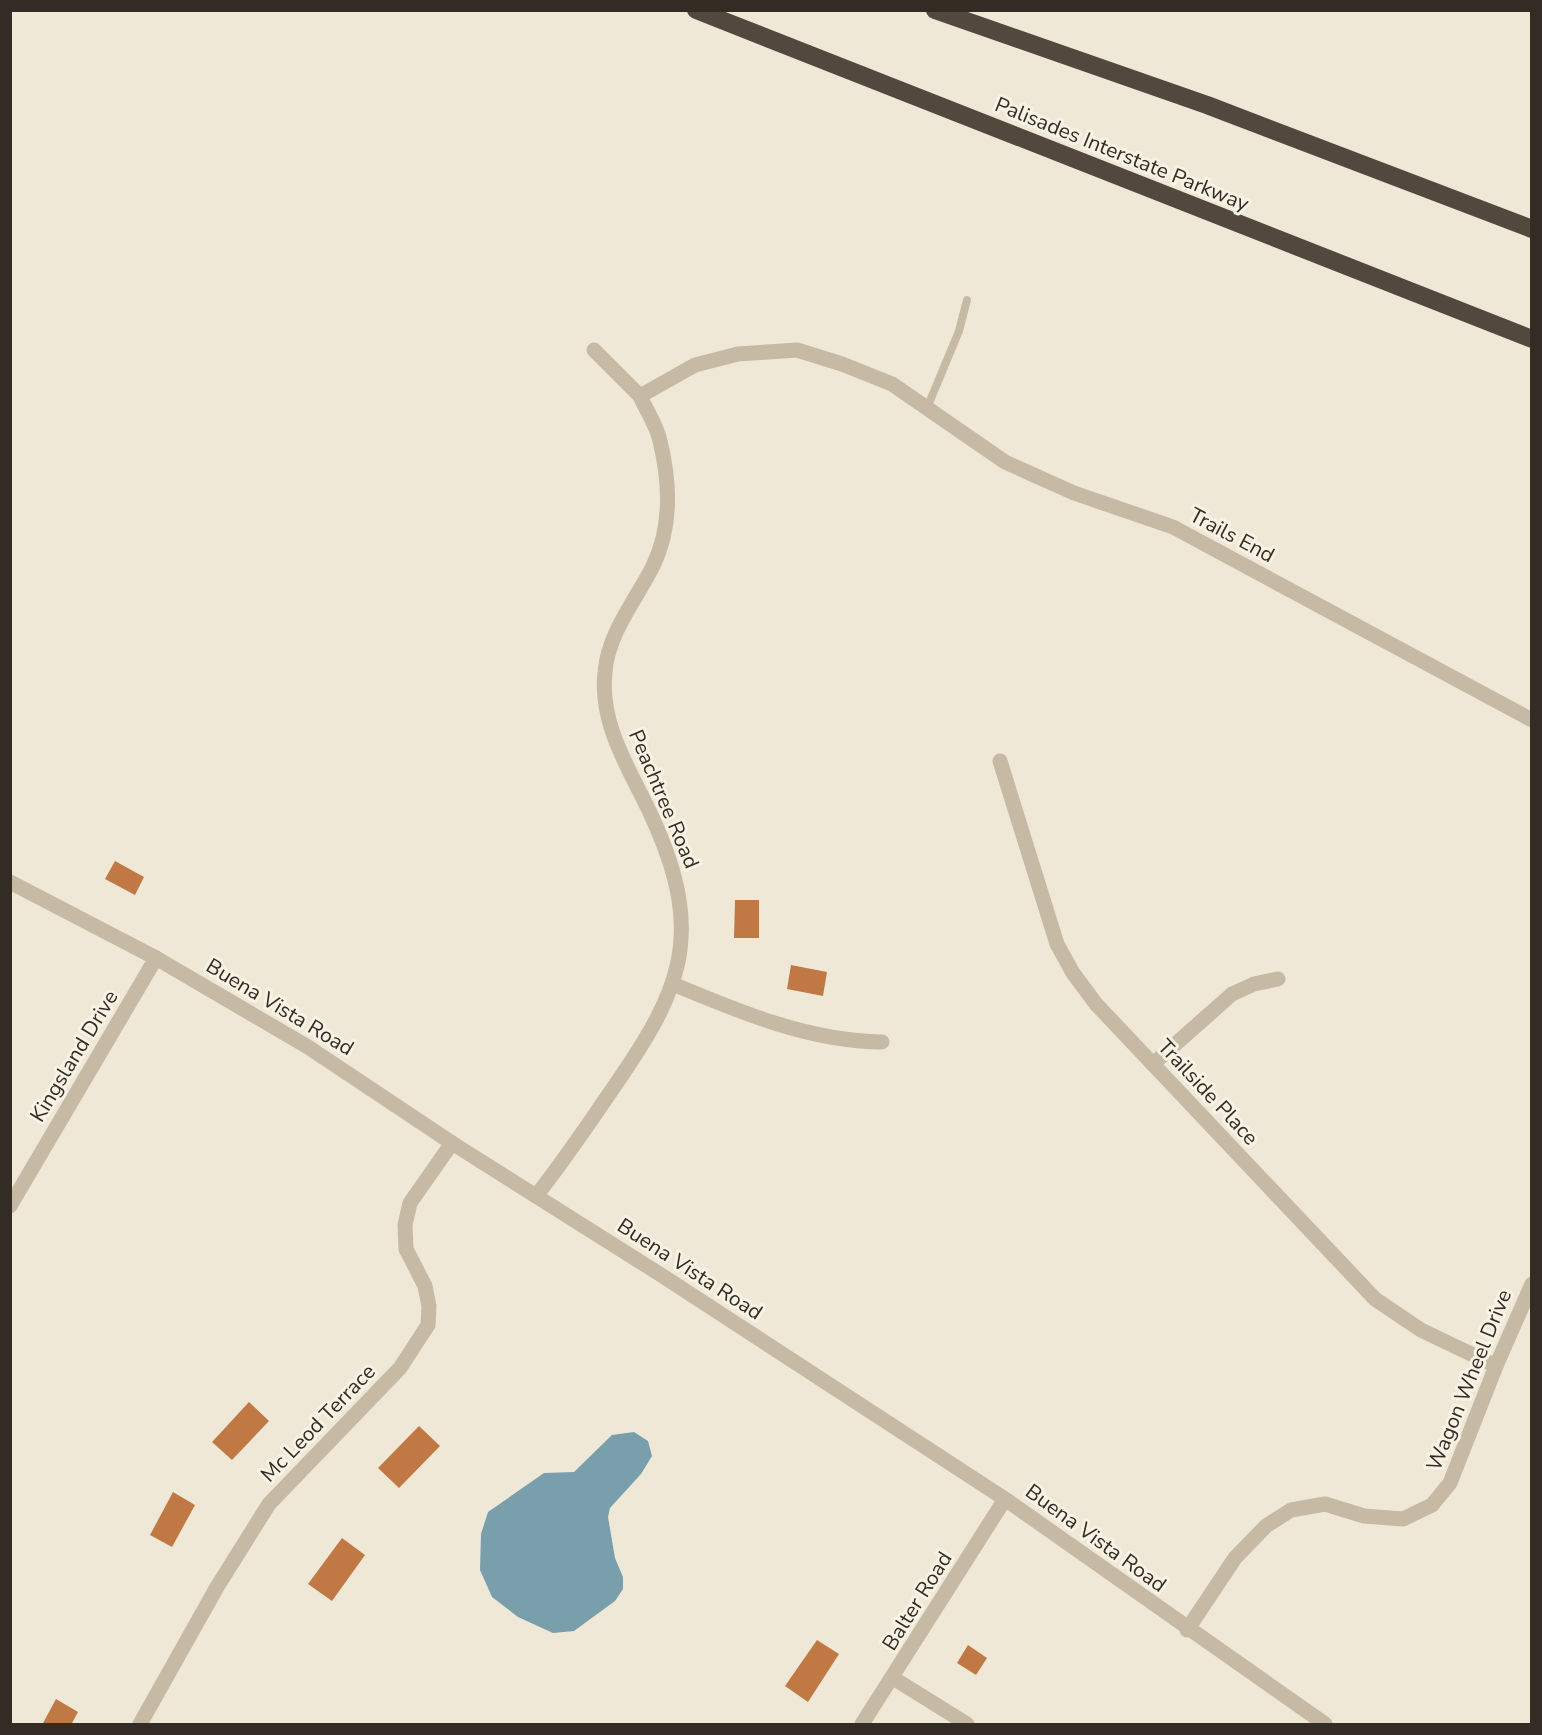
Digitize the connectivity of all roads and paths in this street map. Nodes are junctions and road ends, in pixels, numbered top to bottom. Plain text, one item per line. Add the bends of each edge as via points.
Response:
1 (696, 10) edge
2 (935, 10) edge
3 (1532, 229) edge
4 (968, 300) dead end
5 (1532, 339) edge
6 (594, 350) dead end
7 (640, 396) junction
8 (927, 408) junction
9 (1532, 720) edge
10 (1000, 761) dead end
11 (10, 882) edge
12 (156, 958) junction
13 (1278, 979) dead end
14 (673, 984) junction
15 (882, 1042) dead end
16 (1153, 1064) junction
17 (452, 1143) junction
18 (536, 1196) junction
19 (10, 1206) edge
20 (1532, 1284) edge
21 (1496, 1365) junction
22 (1005, 1499) junction
23 (1187, 1630) junction
24 (893, 1678) junction
25 (140, 1725) edge
26 (862, 1725) edge
27 (967, 1725) edge
28 (1325, 1725) edge

1 - 5 highway, Palisades Interstate Parkway
2 - 3 highway via 1207,105
4 - 8 lane
6 - 7 street
7 - 8 street, Trails End via 695,365 738,354 797,350 882,380
7 - 14 street, Peachtree Road via 660,440 669,509 662,543 615,635 605,672 613,736 665,845 677,886 682,927
8 - 9 street, Trails End via 1005,462 1074,493 1173,527
10 - 16 street, Trailside Place via 1058,944 1096,1004
11 - 12 street, Buena Vista Road
12 - 17 street, Buena Vista Road via 309,1047
12 - 19 street, Kingsland Drive
13 - 16 street via 1232,994
14 - 15 street via 783,1026 850,1041
14 - 18 street, Peachtree Road via 648,1038 587,1130
16 - 21 street, Trailside Place via 1375,1299 1421,1330
17 - 18 street, Buena Vista Road
17 - 25 street, Mc Leod Terrace via 410,1203 405,1225 406,1248 425,1286 428,1326 400,1368 269,1504 217,1587
18 - 22 street, Buena Vista Road
20 - 21 street, Wagon Wheel Drive
21 - 23 street, Wagon Wheel Drive via 1450,1484 1432,1505 1403,1519 1364,1516 1325,1504 1291,1510 1266,1526 1235,1558
22 - 23 street, Buena Vista Road
22 - 24 street, Balter Road
23 - 28 street, Buena Vista Road
24 - 26 street, Balter Road
24 - 27 street

